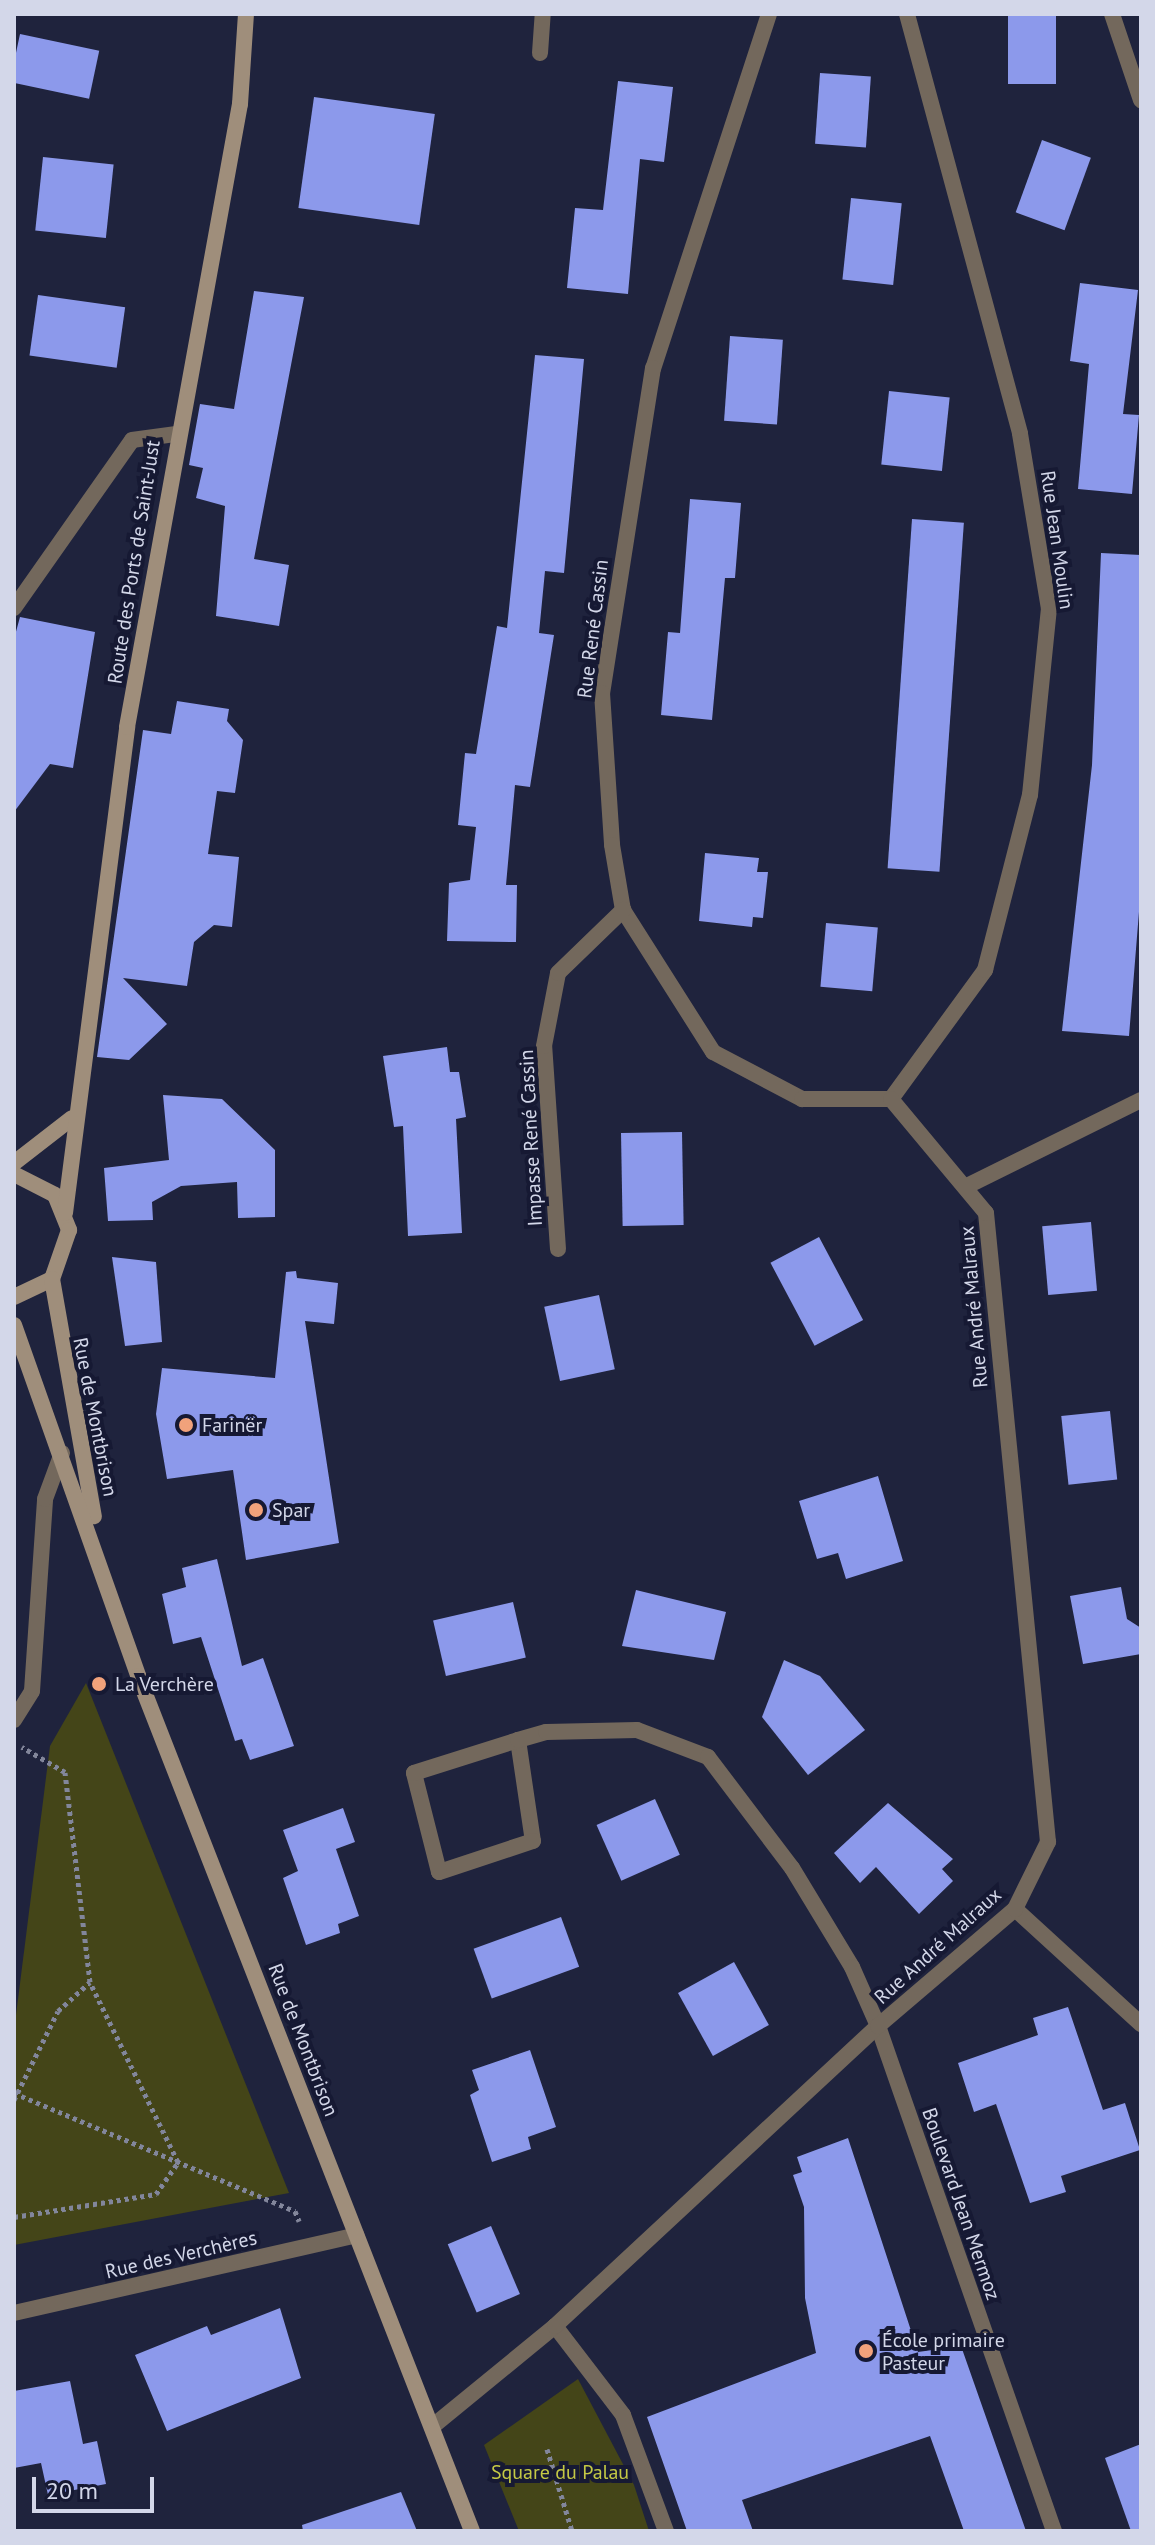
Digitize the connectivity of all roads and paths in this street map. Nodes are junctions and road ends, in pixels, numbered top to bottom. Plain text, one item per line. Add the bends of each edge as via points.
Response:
1 (246, 14) edge
2 (543, 14) edge
3 (769, 14) edge
4 (907, 14) edge
5 (1112, 14) edge
6 (540, 53) dead end
7 (1141, 100) edge
8 (175, 434) junction
9 (14, 608) edge
10 (623, 910) junction
11 (891, 1099) junction
12 (1141, 1100) edge
13 (72, 1118) junction
14 (14, 1163) edge
15 (14, 1174) edge
16 (969, 1185) junction
17 (65, 1213) junction
18 (558, 1249) dead end
19 (52, 1279) junction
20 (14, 1297) edge
21 (14, 1325) edge
22 (62, 1453) junction
23 (102, 1561) junction
24 (14, 1720) edge
25 (518, 1740) junction
26 (14, 1743) edge
27 (1015, 1909) junction
28 (90, 1982) junction
29 (1141, 2024) edge
30 (878, 2026) junction
31 (15, 2096) edge
32 (178, 2162) junction
33 (14, 2217) edge
34 (356, 2235) junction
35 (310, 2246) junction
36 (14, 2313) edge
37 (555, 2326) junction
38 (433, 2426) junction
39 (547, 2449) dead end
40 (472, 2531) edge
41 (572, 2531) edge
42 (666, 2531) edge
43 (1054, 2531) edge

1 - 8 main road, Route des Ports de Saint-Just via 240,104
2 - 6 street
3 - 10 street, Rue René Cassin via 653,368 625,531 602,693
4 - 11 street, Rue Jean Moulin via 1020,433 1049,609 1030,795 985,970
5 - 7 street
8 - 9 street via 132,440
8 - 13 main road, Route des Ports de Saint-Just
10 - 11 street, Rue René Cassin via 713,1052 802,1099
10 - 18 street, Impasse René Cassin via 558,973 544,1046
11 - 16 street, Rue André Malraux
12 - 16 street
13 - 14 main road
13 - 17 main road, Route des Ports de Saint-Just
15 - 17 main road via 40,1183
16 - 27 street, Rue André Malraux via 986,1213 1046,1777 1048,1842
17 - 19 main road, Route des Ports de Saint-Just via 68,1248
19 - 20 main road
19 - 23 main road, Rue de Montbrison
21 - 22 main road, Rue de Montbrison
22 - 23 main road, Rue de Montbrison
22 - 24 street via 45,1499 32,1691
23 - 34 main road, Rue de Montbrison via 138,1676
25 - 25 street, Boulevard Jean Mermoz via 414,1773 439,1872 533,1841
25 - 30 street, Boulevard Jean Mermoz via 546,1732 637,1730 708,1757 792,1868 852,1967
26 - 28 path via 65,1772
27 - 29 street
27 - 30 street, Rue André Malraux
28 - 31 path via 58,2011
28 - 32 path
30 - 37 street, Rue André Malraux
30 - 43 street, Boulevard Jean Mermoz
31 - 32 path
32 - 33 path via 156,2194
32 - 35 path via 295,2211
34 - 35 street, Rue des Verchères
34 - 38 main road, Rue de Montbrison
35 - 36 street, Rue des Verchères
37 - 38 street, Rue André Malraux
37 - 42 street via 623,2415
38 - 40 main road, Rue de Montbrison
39 - 41 path

